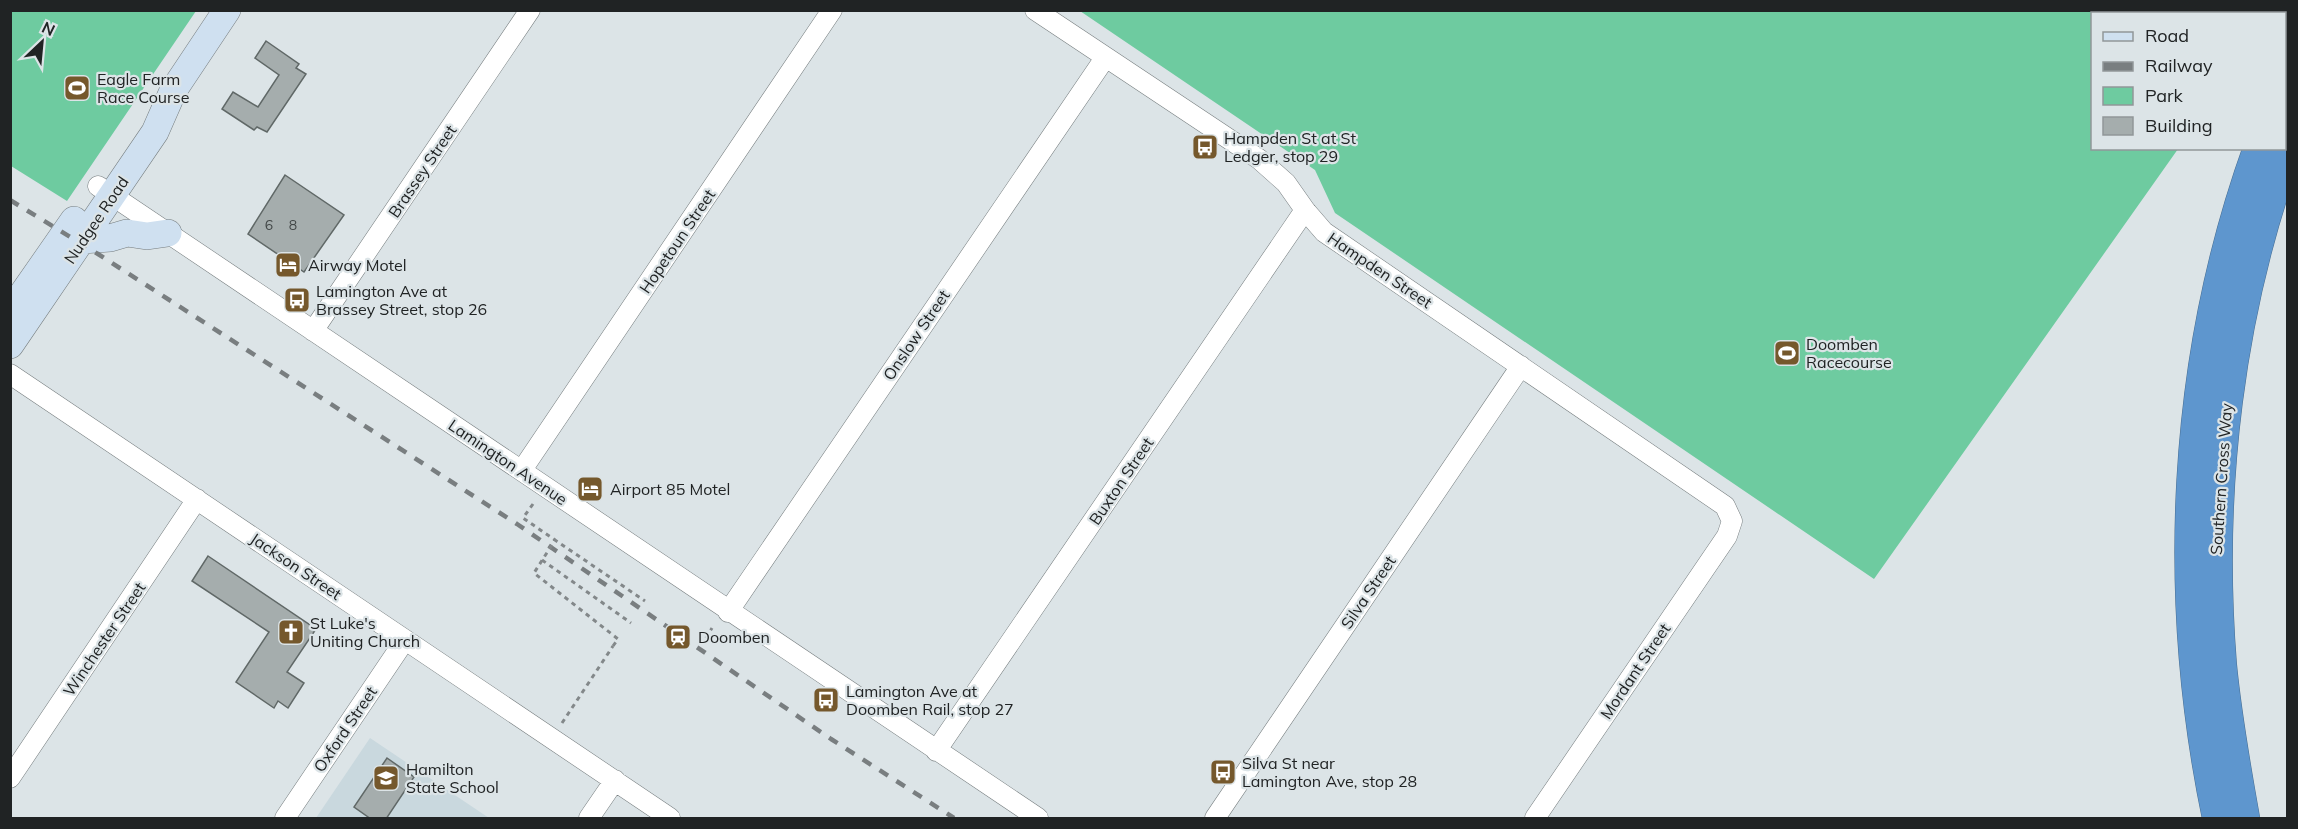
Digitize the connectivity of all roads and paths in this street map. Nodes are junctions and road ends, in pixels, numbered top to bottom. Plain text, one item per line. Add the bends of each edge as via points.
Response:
1 (227, 10) edge
2 (530, 10) edge
3 (832, 10) edge
4 (1035, 10) edge
5 (1105, 58) junction
6 (2288, 145) edge
7 (2259, 150) edge
8 (105, 191) junction
9 (1305, 210) junction
10 (168, 233) junction
11 (82, 240) junction
12 (10, 312) edge
13 (313, 331) junction
14 (10, 345) edge
15 (1521, 366) junction
16 (10, 374) edge
17 (522, 470) junction
18 (197, 499) junction
19 (533, 504) dead end
20 (1732, 521) joint
21 (555, 540) junction
22 (542, 560) junction
23 (645, 601) dead end
24 (728, 612) junction
25 (631, 623) dead end
26 (712, 628) dead end
27 (706, 638) dead end
28 (405, 640) junction
29 (562, 723) dead end
30 (936, 751) junction
31 (10, 778) edge
32 (615, 780) junction
33 (285, 819) edge
34 (589, 819) edge
35 (670, 819) edge
36 (1038, 819) edge
37 (1215, 819) edge
38 (1535, 819) edge
39 (2219, 819) edge
40 (2243, 819) edge

1 - 8 main road, Nudgee Road via 173,91 155,132
2 - 13 street, Brassey Street
3 - 17 street, Hopetoun Street
4 - 5 street, Hampden Street
5 - 9 street, Hampden Street via 1259,159 1286,183
5 - 24 street, Onslow Street
6 - 40 highway, Southern Cross Way via 2256,246 2239,322 2220,457 2216,523 2220,667
7 - 39 highway, Southern Cross Way via 2232,238 2216,313 2202,390 2195,469 2191,593 2194,650
8 - 10 street, Lamington Avenue
8 - 11 main road, Nudgee Road
8 - 12 main road, Nudgee Road
9 - 15 street, Hampden Street via 1324,232
9 - 30 street, Buxton Street
10 - 11 main road via 129,233
10 - 13 street, Lamington Avenue
11 - 14 main road, Nudgee Road
13 - 17 street, Lamington Avenue
15 - 20 street, Hampden Street via 1725,506
15 - 37 street, Silva Street
16 - 18 street, Jackson Street
17 - 24 street, Lamington Avenue
18 - 28 street, Jackson Street
18 - 31 street, Winchester Street
19 - 21 path via 523,518
20 - 38 street, Mordant Street via 1727,536
21 - 22 path, bridge
21 - 23 path, bridge
22 - 25 path
22 - 29 path, bridge via 534,573 618,639
24 - 30 street, Lamington Avenue
26 - 27 path
28 - 32 street, Jackson Street
28 - 33 street, Oxford Street
30 - 36 street, Lamington Avenue
32 - 34 street
32 - 35 street, Jackson Street

